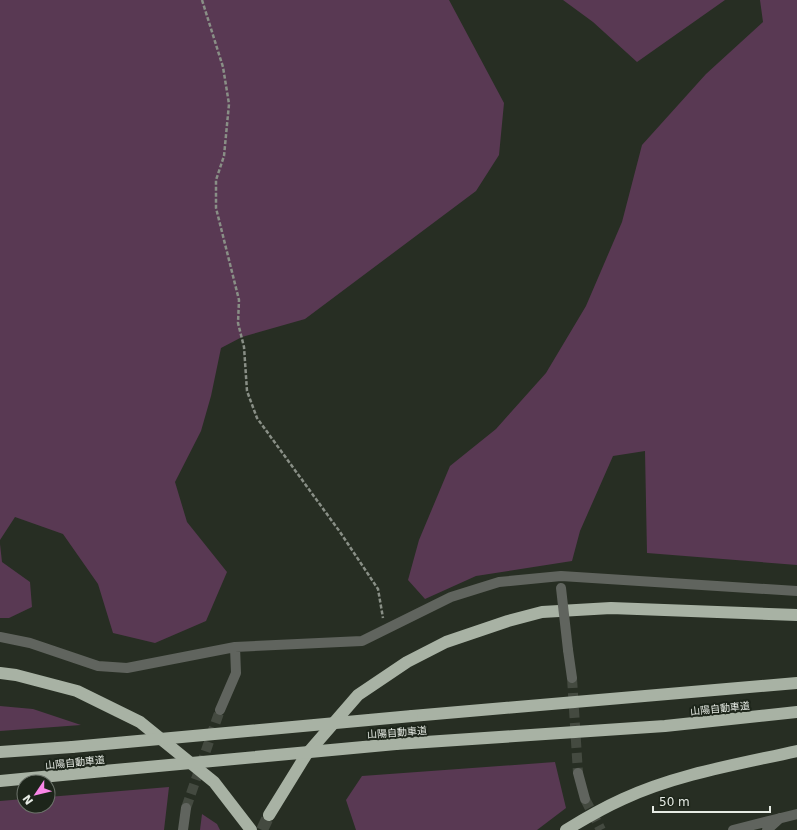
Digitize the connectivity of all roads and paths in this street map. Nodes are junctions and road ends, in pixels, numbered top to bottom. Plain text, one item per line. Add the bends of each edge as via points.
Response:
1 (202, 0) edge
2 (561, 576) junction
3 (797, 591) edge
4 (797, 615) edge
5 (384, 630) junction
6 (0, 637) edge
7 (235, 647) junction
8 (0, 673) edge
9 (572, 678) tunnel mouth
10 (797, 683) edge
11 (220, 710) tunnel mouth
12 (797, 712) edge
13 (797, 751) edge
14 (0, 752) edge
15 (578, 773) tunnel mouth
16 (0, 781) edge
17 (585, 799) tunnel mouth
18 (186, 808) tunnel mouth
19 (797, 814) edge
20 (269, 815) tunnel mouth
21 (781, 817) junction
22 (183, 830) edge
23 (251, 830) edge
24 (566, 830) edge
25 (733, 830) edge
26 (767, 830) edge

1 - 5 path via 223,67 229,104 224,156 216,180 216,208 239,300 238,323 244,347 247,390 257,418 378,589
2 - 3 street
2 - 5 street via 499,582 451,597
2 - 9 street, bridge
4 - 20 highway via 611,608 542,612 446,642 407,662 358,695 306,755
5 - 7 street via 362,641
6 - 7 street via 30,643 98,666 127,668
7 - 11 street via 236,673
8 - 23 highway via 77,691 140,722 214,782
10 - 14 highway, 山陽自動車道, bridge
12 - 16 highway, 山陽自動車道, bridge via 665,726 396,744
13 - 24 highway via 670,782 623,799
15 - 17 street
18 - 22 street
19 - 21 street
21 - 25 street
21 - 26 street

